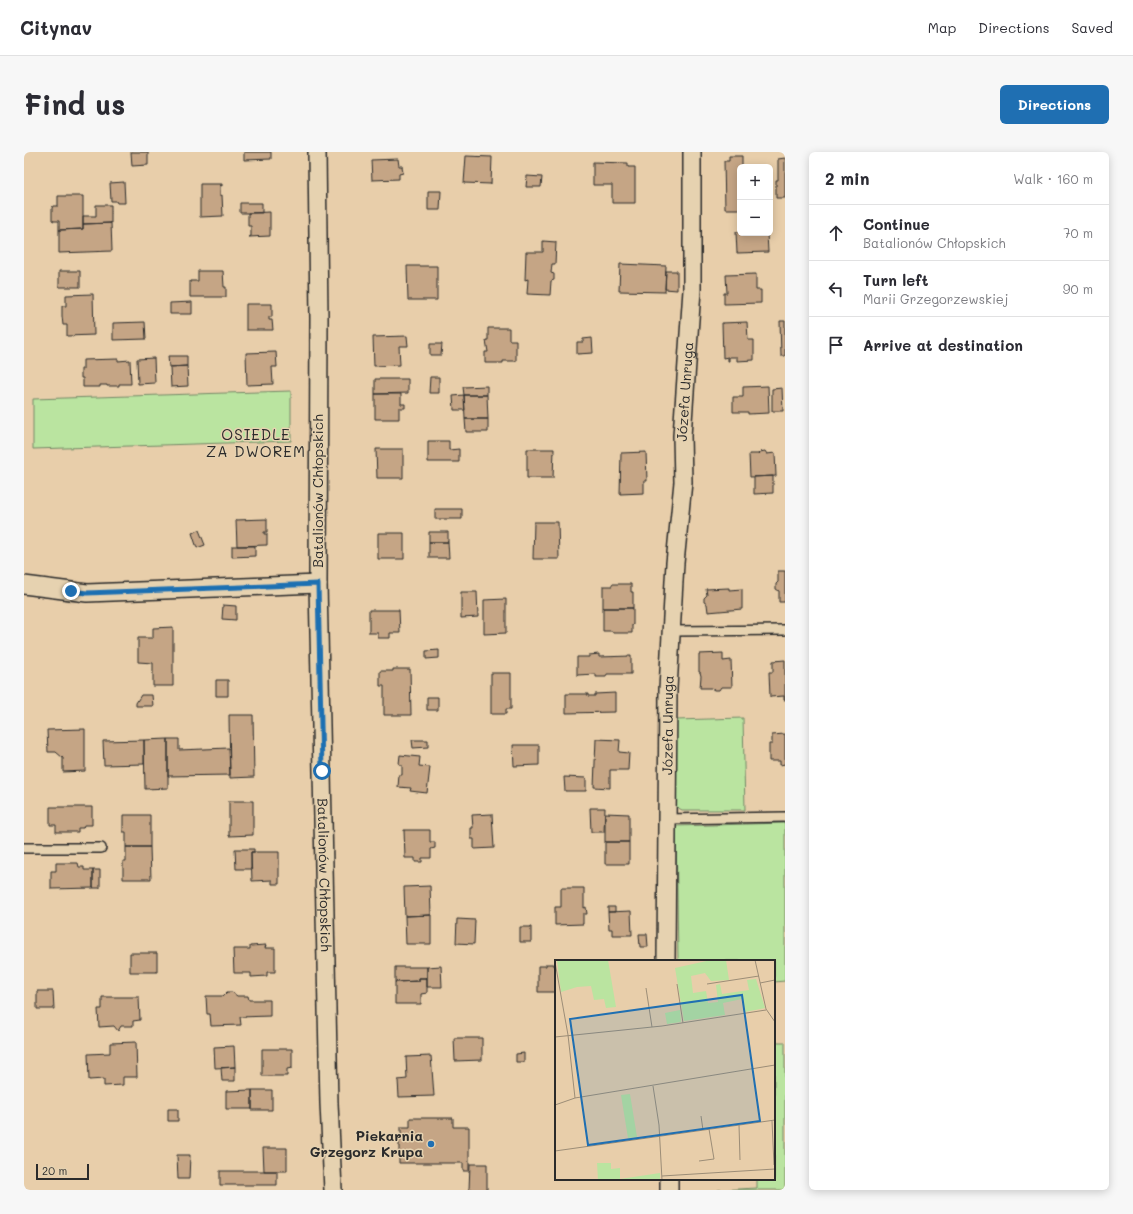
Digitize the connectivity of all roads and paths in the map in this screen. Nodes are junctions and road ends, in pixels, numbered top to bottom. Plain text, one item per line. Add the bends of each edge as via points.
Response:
1 (317, 152) edge
2 (692, 152) edge
3 (318, 584) junction
4 (24, 585) edge
5 (785, 630) edge
6 (671, 631) junction
7 (785, 816) edge
8 (667, 819) junction
9 (24, 848) edge
10 (101, 848) dead end
11 (666, 960) edge
12 (333, 1190) edge

1 - 3 street, Batalionów Chłopskich
2 - 6 street, Józefa Unruga via 692,290 682,436 683,482
3 - 4 street via 87,593
3 - 12 street, Batalionów Chłopskich via 328,1095
5 - 6 lane
6 - 8 street, Józefa Unruga
7 - 8 lane
8 - 11 street, Józefa Unruga
9 - 10 lane

